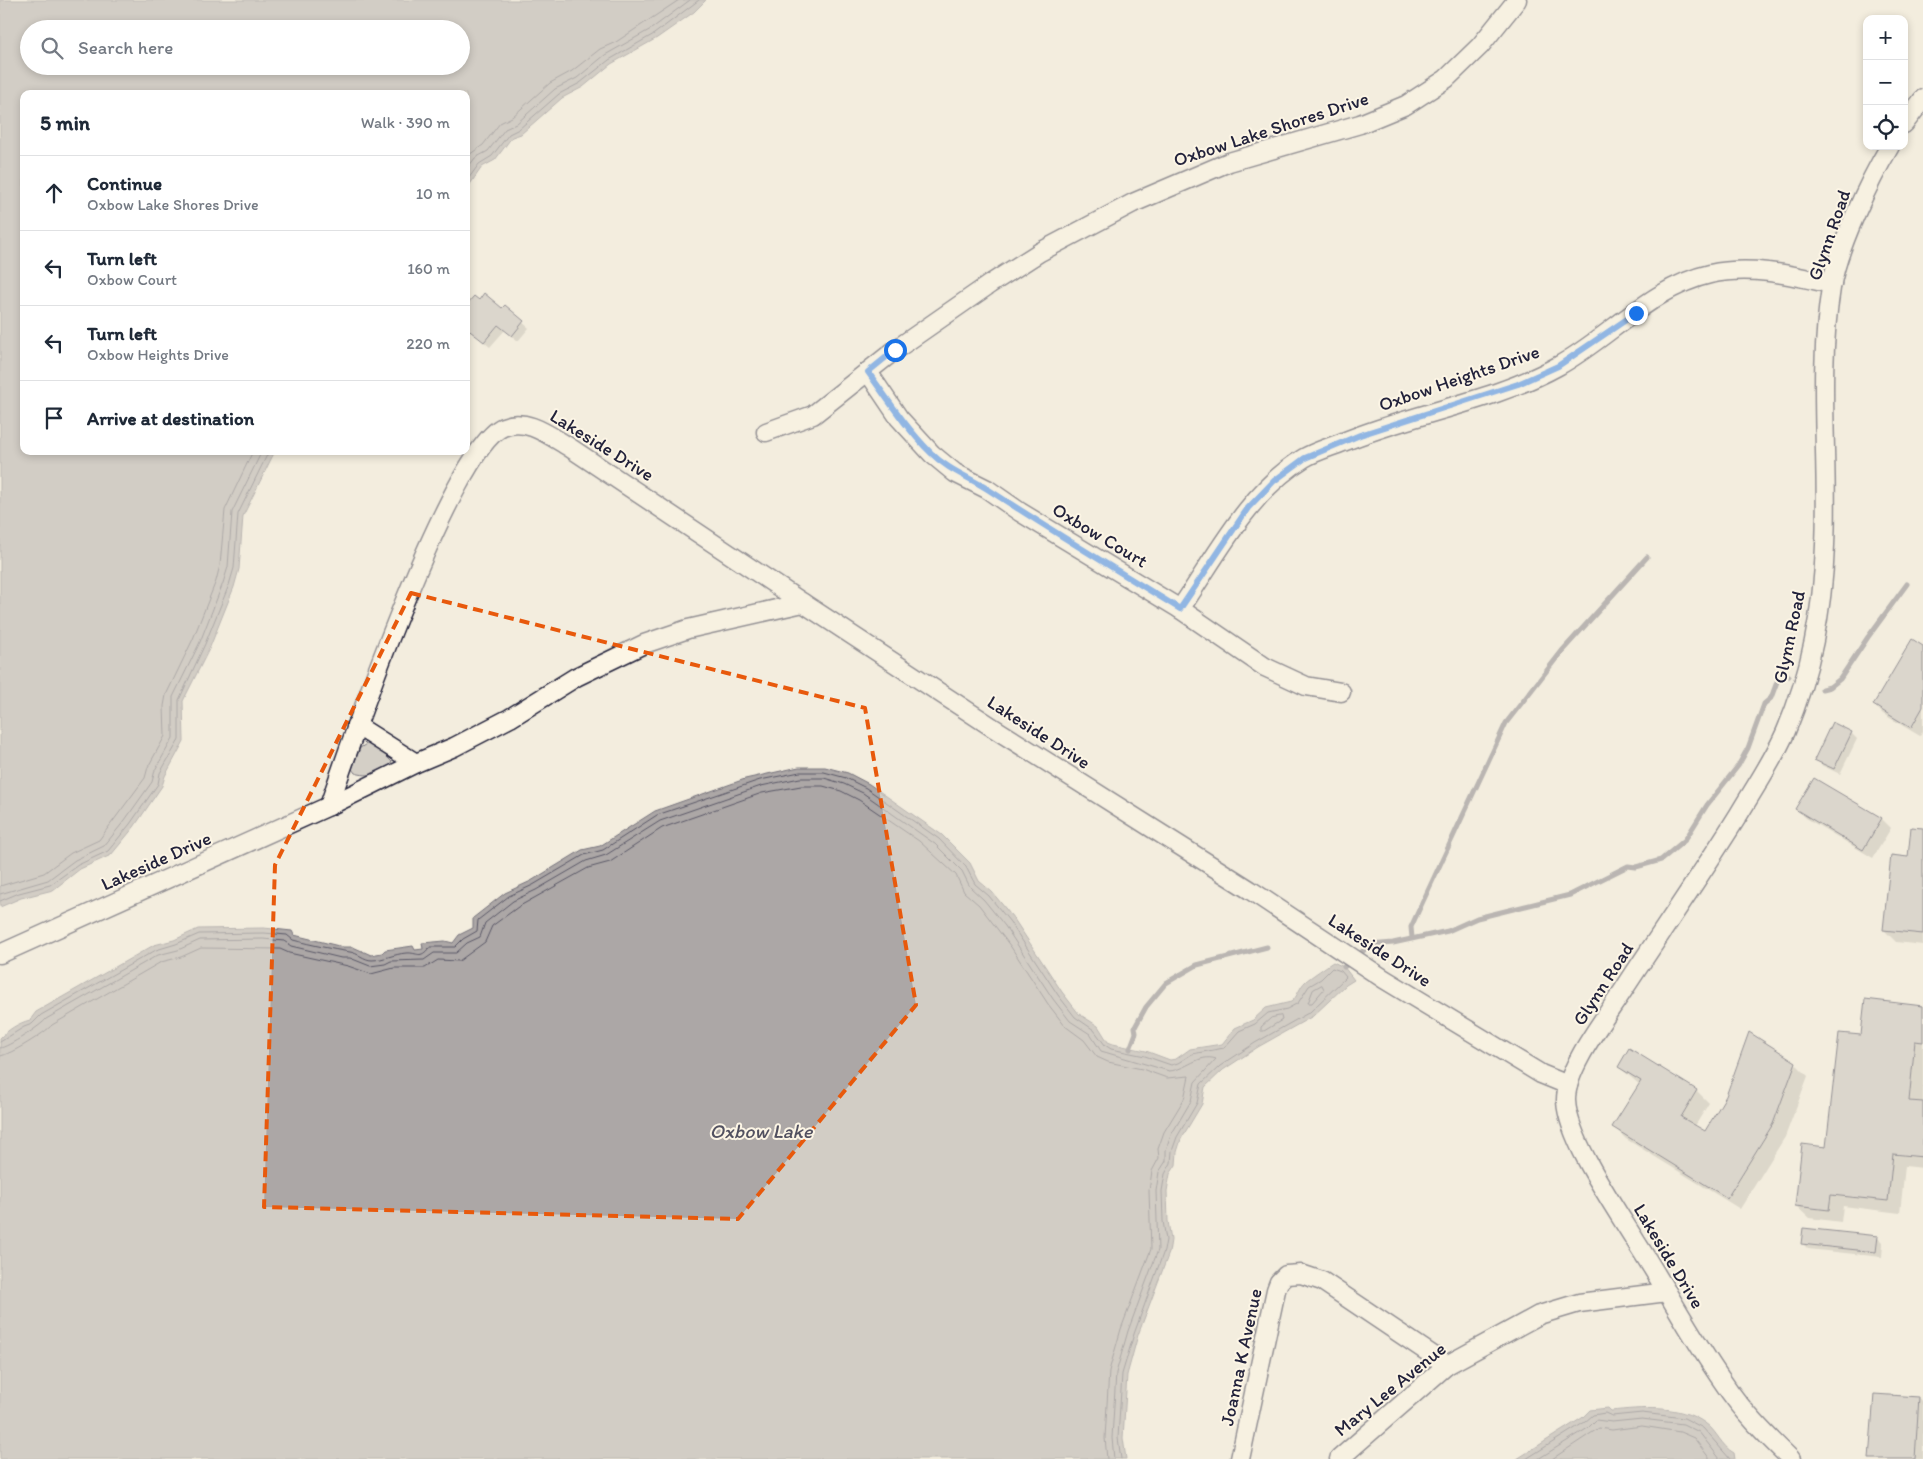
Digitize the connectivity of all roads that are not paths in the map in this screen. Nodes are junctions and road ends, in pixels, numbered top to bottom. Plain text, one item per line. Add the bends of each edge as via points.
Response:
1 (1517, 0) edge
2 (1923, 98) edge
3 (1908, 119) edge
4 (1888, 150) edge
5 (1832, 284) junction
6 (868, 372) junction
7 (766, 432) dead end
8 (803, 603) junction
9 (1180, 609) junction
10 (1341, 692) dead end
11 (356, 725) junction
12 (416, 763) junction
13 (329, 806) junction
14 (0, 954) edge
15 (1568, 1085) junction
16 (1666, 1292) junction
17 (1447, 1365) junction
18 (1240, 1459) edge
19 (1339, 1459) edge
20 (1791, 1459) edge

1 - 6 street, Oxbow Lake Shores Drive via 1480,46 1453,72 1406,106 1360,124 1229,162 1133,203 1003,275 937,319
2 - 3 street
4 - 5 street, Glynn Road via 1868,187
5 - 9 street, Oxbow Heights Drive via 1780,273 1746,270 1709,274 1674,287 1558,366 1518,384 1360,435 1305,458 1274,481 1248,508
5 - 15 street, Glynn Road via 1824,347 1826,542 1820,614 1806,672 1786,732 1754,790 1592,1038
6 - 7 street, Oxbow Lake Shores Drive via 813,414
6 - 9 street, Oxbow Court via 899,418 932,454 955,472
8 - 11 street, Lakeside Drive via 569,447 534,427 519,423 502,427 486,441 463,473 436,529
8 - 12 street, Lakeside Drive via 688,629 644,644 576,677 510,718
8 - 15 street, Lakeside Drive via 1384,979 1541,1074
9 - 10 street, Oxbow Court via 1265,667 1306,686
11 - 12 street
11 - 13 street, Lakeside Drive
12 - 13 street, Lakeside Drive
13 - 14 street, Lakeside Drive
15 - 16 street, Lakeside Drive via 1567,1106 1576,1138
16 - 17 street, Mary Lee Avenue via 1579,1303 1539,1316
16 - 20 street, Lakeside Drive via 1725,1385 1762,1431
17 - 18 street, Joanna K Avenue via 1322,1280 1301,1274 1286,1275 1276,1290
17 - 19 street, Mary Lee Avenue

